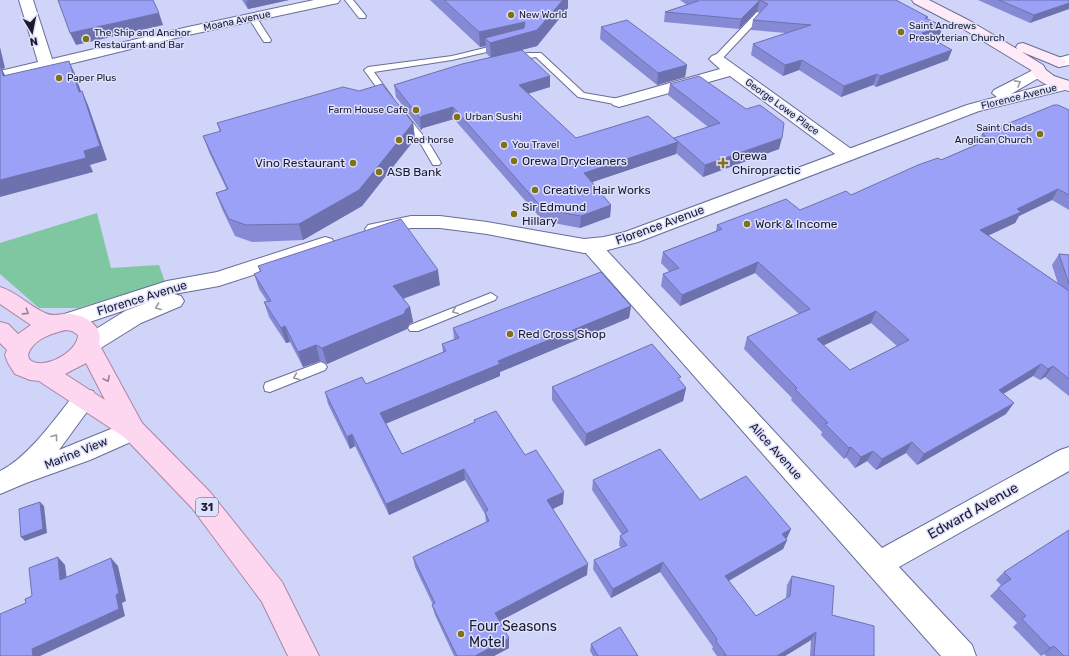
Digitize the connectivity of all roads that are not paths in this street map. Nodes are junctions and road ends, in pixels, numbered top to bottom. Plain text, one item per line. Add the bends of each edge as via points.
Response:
1 (26, 0) edge
2 (333, 0) edge
3 (349, 0) edge
4 (919, 0) edge
5 (760, 14) edge
6 (362, 16) dead end
7 (252, 17) junction
8 (965, 24) junction
9 (266, 40) dead end
10 (513, 42) edge
11 (716, 59) joint
12 (501, 62) edge
13 (1066, 62) edge
14 (46, 65) junction
15 (732, 70) junction
16 (1039, 70) junction
17 (0, 76) edge
18 (1067, 85) edge
19 (619, 102) joint
20 (973, 108) junction
21 (848, 155) junction
22 (436, 163) dead end
23 (591, 246) junction
24 (219, 279) junction
25 (0, 294) edge
26 (492, 297) dead end
27 (60, 323) junction
28 (414, 328) dead end
29 (0, 330) edge
30 (88, 345) junction
31 (20, 348) junction
32 (321, 367) edge
33 (42, 371) junction
34 (270, 388) dead end
35 (85, 398) junction
36 (133, 430) junction
37 (1069, 458) edge
38 (9, 479) edge
39 (877, 565) junction
40 (304, 656) edge
41 (961, 656) edge

1 - 14 street
2 - 7 street, Moana Avenue
3 - 6 lane
4 - 8 main road
5 - 11 lane
7 - 9 lane
7 - 14 street, Moana Avenue
8 - 13 main road
8 - 16 main road
10 - 22 lane via 452,58 368,70 387,90 395,106 426,145
11 - 15 street, George Lowe Place
12 - 19 lane via 538,55 581,95
13 - 16 main road via 1044,62
14 - 17 street, Moana Avenue
15 - 19 street
15 - 21 street, George Lowe Place
16 - 18 main road via 1048,79
20 -> 16 street, Florence Avenue
18 - 20 street, Florence Avenue
20 - 21 street, Florence Avenue
21 - 23 street, Florence Avenue via 631,237
23 - 24 street, Florence Avenue via 458,223 425,221 393,224
23 - 39 street, Alice Avenue
24 - 27 street, Florence Avenue via 174,286
24 -> 30 street, Florence Avenue via 188,295 133,317
25 -> 27 main road, 31 via 37,319
26 -> 28 lane
27 - 30 main road, 31 via 83,326 88,331
27 - 31 main road via 33,333
29 - 31 main road
30 - 33 main road, 31 via 79,356 65,365
30 -> 36 main road, 31
31 - 33 main road, 31 via 19,362 24,368
32 -> 34 lane
33 - 35 main road, 31
35 - 36 main road, 31
38 -> 35 street, Marine View via 50,443
36 - 38 street, Marine View via 68,458
36 - 40 main road, 31 via 202,500 272,592
37 - 39 street, Edward Avenue
39 - 41 street, Alice Avenue

